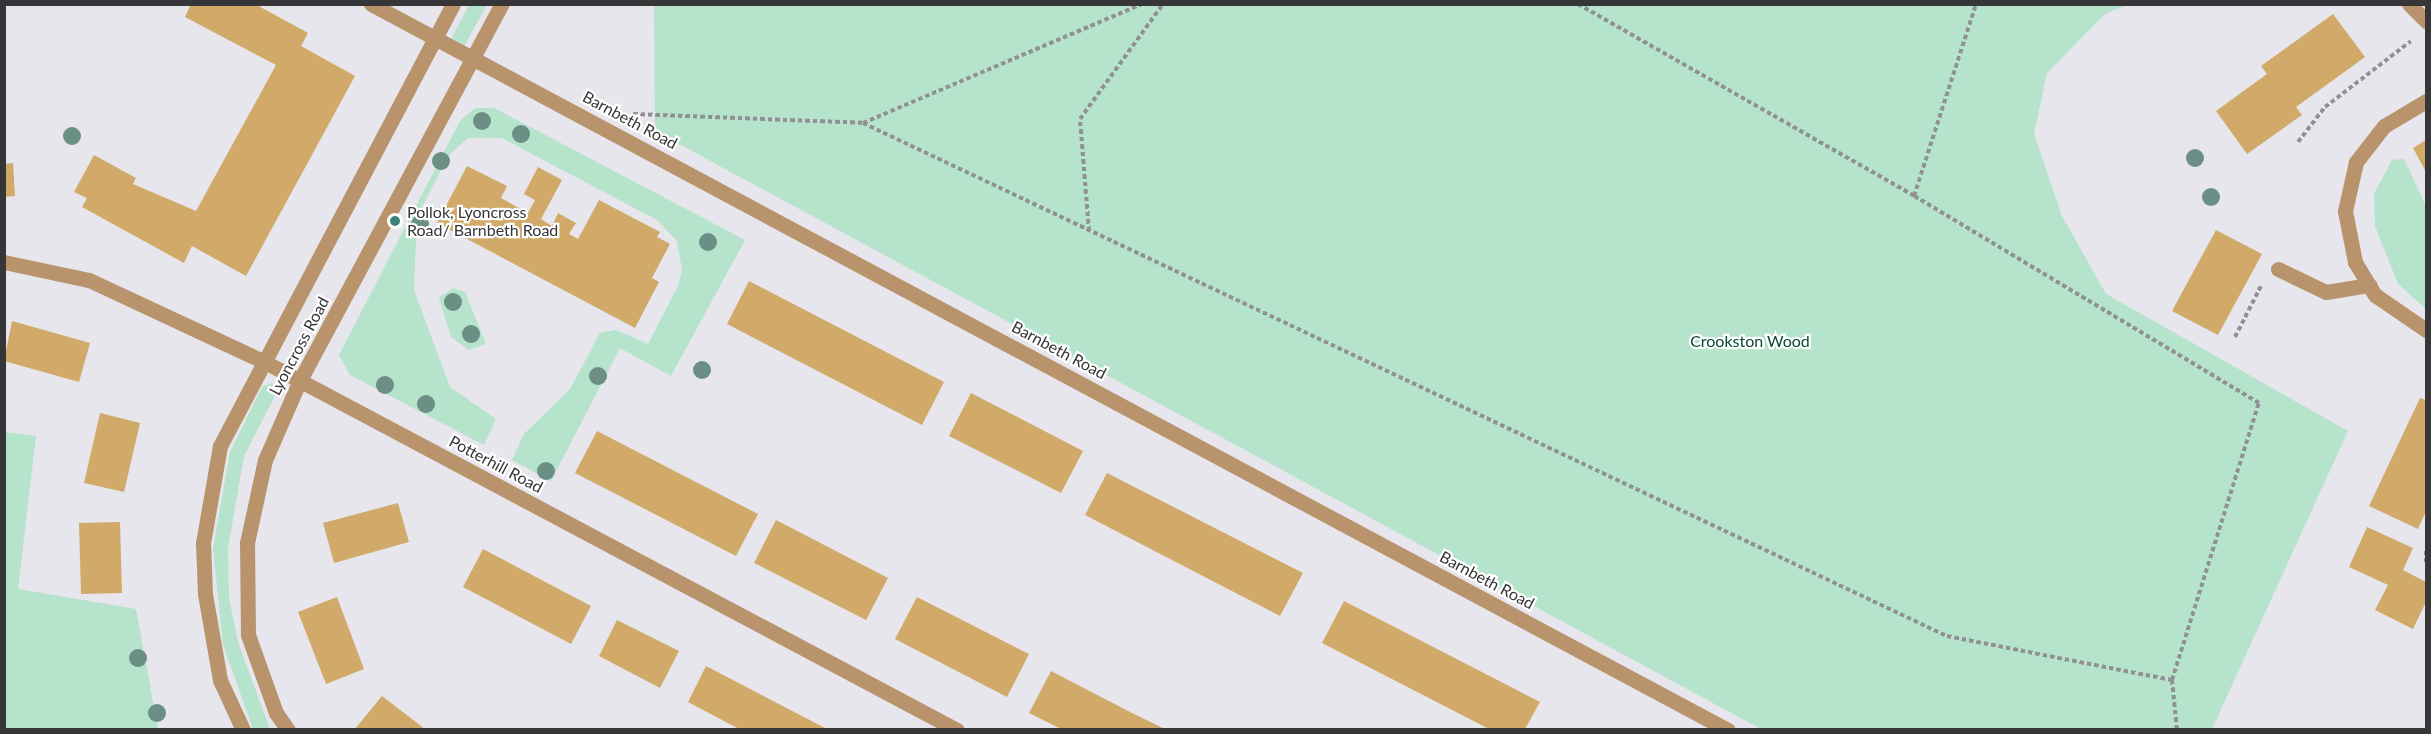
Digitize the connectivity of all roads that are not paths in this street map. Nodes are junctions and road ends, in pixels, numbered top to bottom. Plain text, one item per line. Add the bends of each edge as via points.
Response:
1 (371, 4) edge
2 (453, 4) edge
3 (502, 4) edge
4 (2409, 4) edge
5 (2423, 27) edge
6 (435, 38) junction
7 (471, 62) junction
8 (2427, 101) edge
9 (4, 262) edge
10 (2278, 269) road end
11 (2369, 285) junction
12 (2427, 330) edge
13 (264, 361) junction
14 (300, 380) junction
15 (243, 729) edge
16 (288, 729) edge
17 (957, 729) edge
18 (1728, 729) edge

1 - 6 street, Barnbeth Road
2 - 6 street, Lyoncross Road
3 - 7 street, Lyoncross Road
4 - 5 street
6 - 7 street, Barnbeth Road
6 - 13 street, Lyoncross Road
7 - 14 street, Lyoncross Road
7 - 18 street, Barnbeth Road via 576,111
8 - 11 street via 2384,126 2356,162 2349,181 2348,237
9 - 13 street, Potterhill Road via 89,280
10 - 11 street via 2326,292
11 - 12 street via 2397,314
13 - 14 street, Potterhill Road
13 - 15 street, Lyoncross Road via 220,446 203,543 211,638 220,680
14 - 16 street, Lyoncross Road via 266,460 247,543 248,635 276,713
14 - 17 street, Potterhill Road

